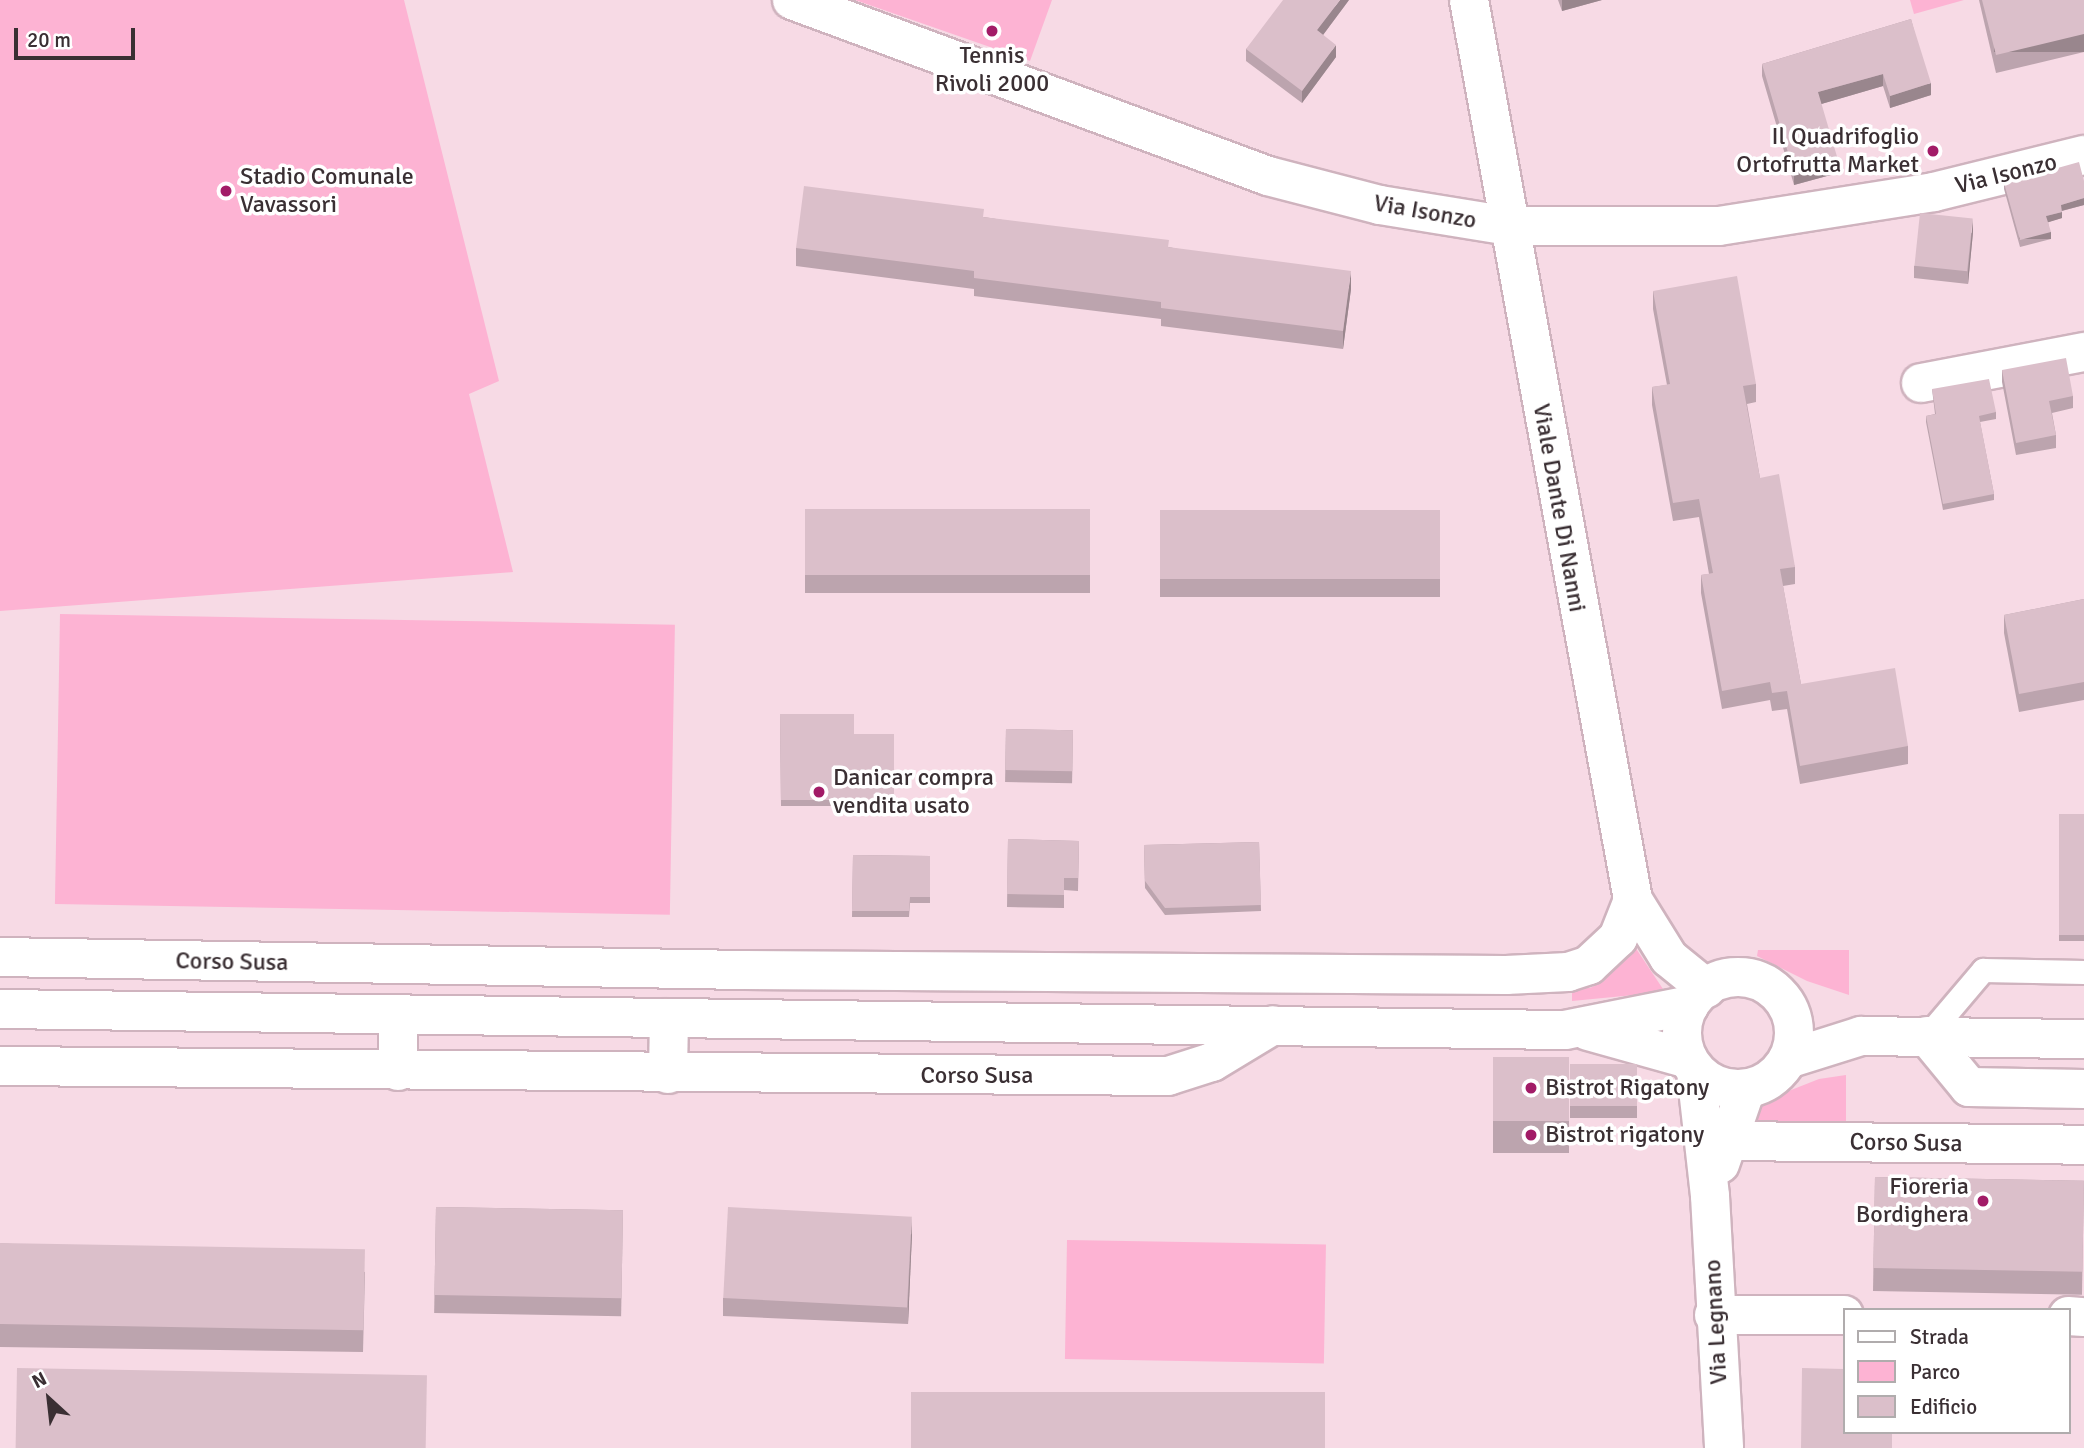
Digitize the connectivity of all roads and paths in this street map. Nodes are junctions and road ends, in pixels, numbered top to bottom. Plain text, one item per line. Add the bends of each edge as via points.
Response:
1 (792, 0) edge
2 (1469, 0) edge
3 (2084, 155) edge
4 (1510, 226) junction
5 (2084, 352) edge
6 (1921, 383) dead end
7 (1633, 900) junction
8 (0, 957) edge
9 (463, 966) junction
10 (2084, 972) edge
11 (948, 973) junction
12 (1506, 975) junction
13 (1698, 997) junction
14 (1788, 1008) junction
15 (0, 1009) edge
16 (398, 1014) junction
17 (463, 1016) junction
18 (669, 1018) junction
19 (949, 1022) junction
20 (1273, 1025) junction
21 (1507, 1029) junction
22 (1583, 1030) junction
23 (1861, 1035) junction
24 (1927, 1037) junction
25 (2084, 1039) edge
26 (1788, 1059) junction
27 (1692, 1065) junction
28 (0, 1066) edge
29 (398, 1071) junction
30 (668, 1074) junction
31 (1746, 1089) junction
32 (2084, 1089) edge
33 (1728, 1141) junction
34 (2084, 1145) edge
35 (1710, 1196) junction
36 (1714, 1315) junction
37 (1842, 1315) edge
38 (1724, 1448) edge

1 - 4 street, Via Isonzo via 1268,176 1380,205
2 - 4 street, Viale Dante Di Nanni
3 - 4 street, Via Isonzo via 1934,192 1719,226
4 - 7 street, Viale Dante Di Nanni
5 - 6 street
7 - 12 street, Corso Susa via 1618,938 1588,965 1568,972
7 - 13 street, Viale Dante Di Nanni
8 - 9 street, Corso Susa
9 - 11 street, Corso Susa
9 - 17 street
10 - 24 lane via 1983,971
11 - 12 street, Corso Susa
11 - 19 street
12 - 21 street
13 - 14 street via 1742,978 1760,982
13 - 22 street, Corso Susa
13 - 27 street via 1683,1032
14 - 23 street
14 - 26 street via 1793,1034
15 - 16 street, Corso Susa
16 - 17 street, Corso Susa
16 - 29 street
17 - 18 street, Corso Susa
18 - 19 street, Corso Susa
18 - 30 street
19 - 20 street, Corso Susa
20 - 21 street, Corso Susa
20 - 30 street, Corso Susa via 1212,1062 1168,1076
21 - 22 street, Corso Susa
22 - 27 street, Corso Susa
23 - 24 street
23 - 26 street
24 - 25 street
24 - 32 street via 1969,1087
26 - 31 street via 1777,1074
27 - 31 street via 1728,1088
27 - 35 street, Via Legnano
28 - 29 street, Corso Susa
29 - 30 street, Corso Susa
31 - 33 street, Via Legnano
33 - 34 street, Corso Susa
33 - 35 street, Via Legnano
35 - 36 street, Via Legnano
36 - 37 street
36 - 38 street, Via Legnano

